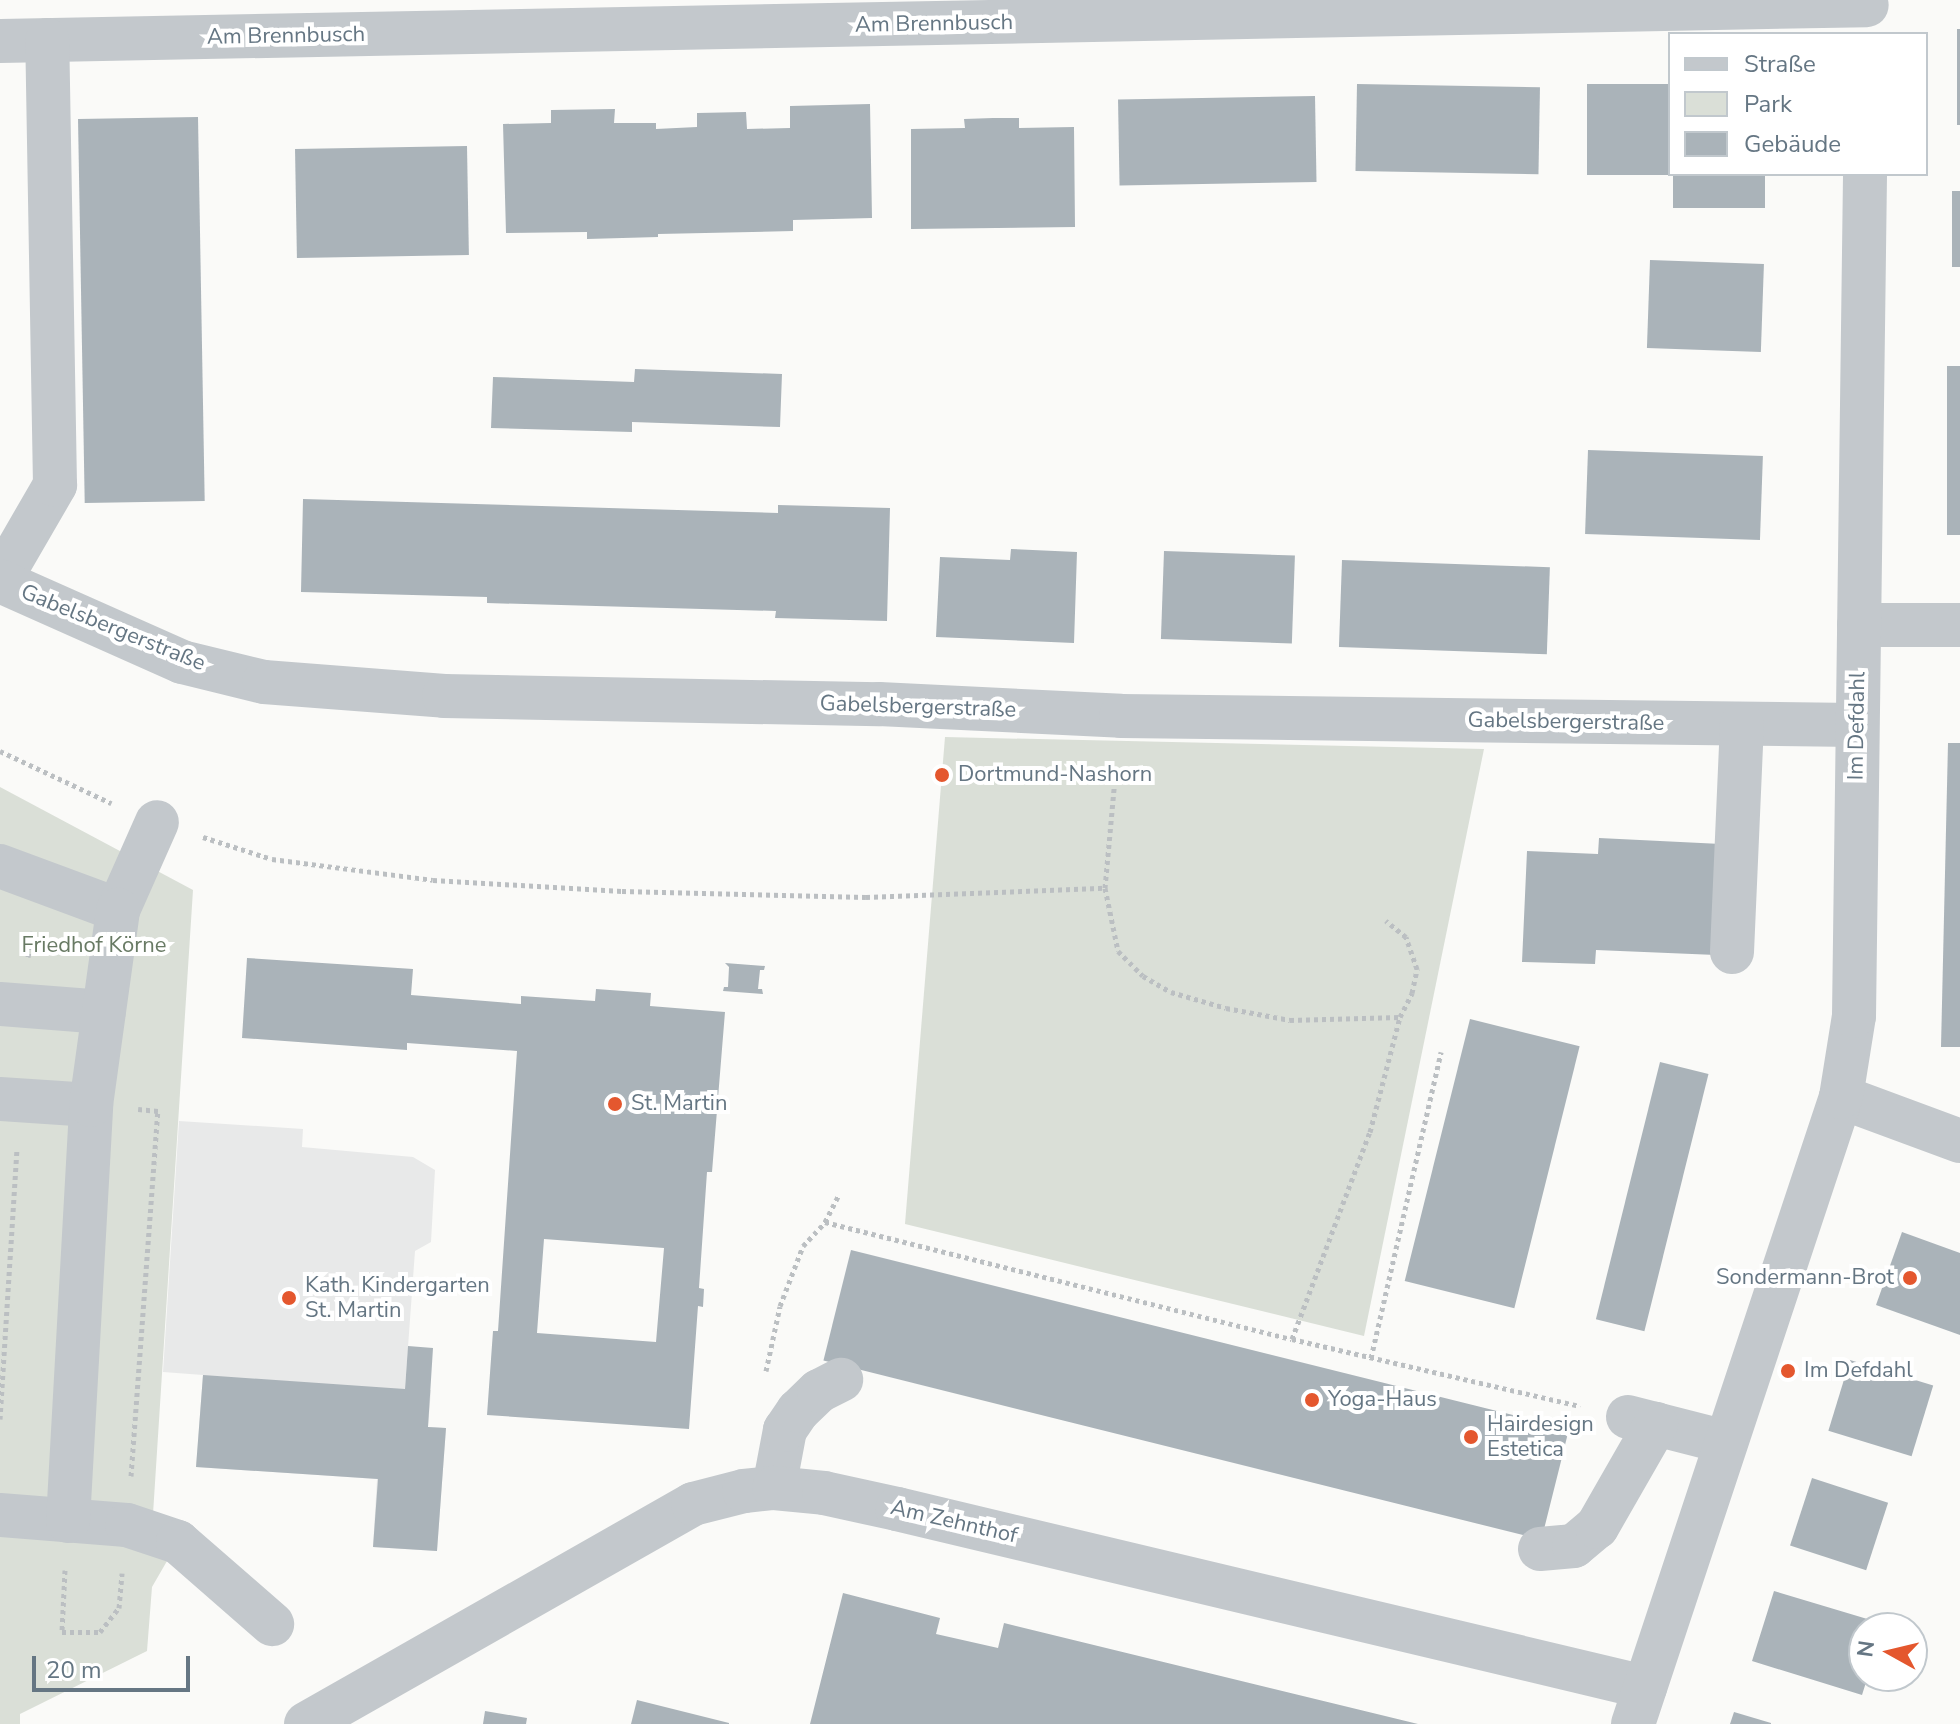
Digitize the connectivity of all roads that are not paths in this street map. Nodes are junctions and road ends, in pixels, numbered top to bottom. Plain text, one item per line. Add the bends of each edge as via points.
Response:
1 (1867, 13) edge
2 (628, 15) edge
3 (47, 40) junction
4 (0, 41) edge
5 (1865, 176) edge
6 (0, 581) edge
7 (1859, 625) junction
8 (1960, 625) edge
9 (1742, 724) junction
10 (1856, 725) junction
11 (157, 822) road end
12 (0, 866) edge
13 (118, 910) junction
14 (1732, 952) dead end
15 (10, 1004) edge
16 (104, 1012) junction
17 (1841, 1097) junction
18 (10, 1100) edge
19 (91, 1105) junction
20 (1960, 1141) edge
21 (841, 1380) dead end
22 (1726, 1442) junction
23 (774, 1488) junction
24 (0, 1515) edge
25 (68, 1521) junction
26 (1540, 1549) dead end
27 (272, 1624) dead end
28 (1639, 1705) edge
29 (306, 1724) edge

1 - 2 street, Am Brennbusch
2 - 3 street, Am Brennbusch
3 - 4 street, Am Brennbusch
3 - 6 street via 55,485
5 - 7 street, Im Defdahl
6 - 9 street, Gabelsbergerstraße via 182,662 264,682 444,696 879,704 1121,716
7 - 8 street
7 - 10 street, Im Defdahl
9 - 10 street, Gabelsbergerstraße
9 - 14 street
10 - 17 street, Im Defdahl via 1854,1016
11 - 13 street
12 - 13 street
13 - 16 street
15 - 16 street
16 - 19 street
17 - 20 street
17 - 22 street, Im Defdahl
18 - 19 street
19 - 25 street
21 - 23 street via 819,1391 785,1430
22 - 26 street via 1642,1420 1597,1527 1574,1546
22 - 28 street, Im Defdahl
23 - 28 street, Am Zehnthof via 897,1509
23 - 29 street, Am Zehnthof via 693,1504
24 - 25 street
25 - 27 street via 127,1525 178,1542

